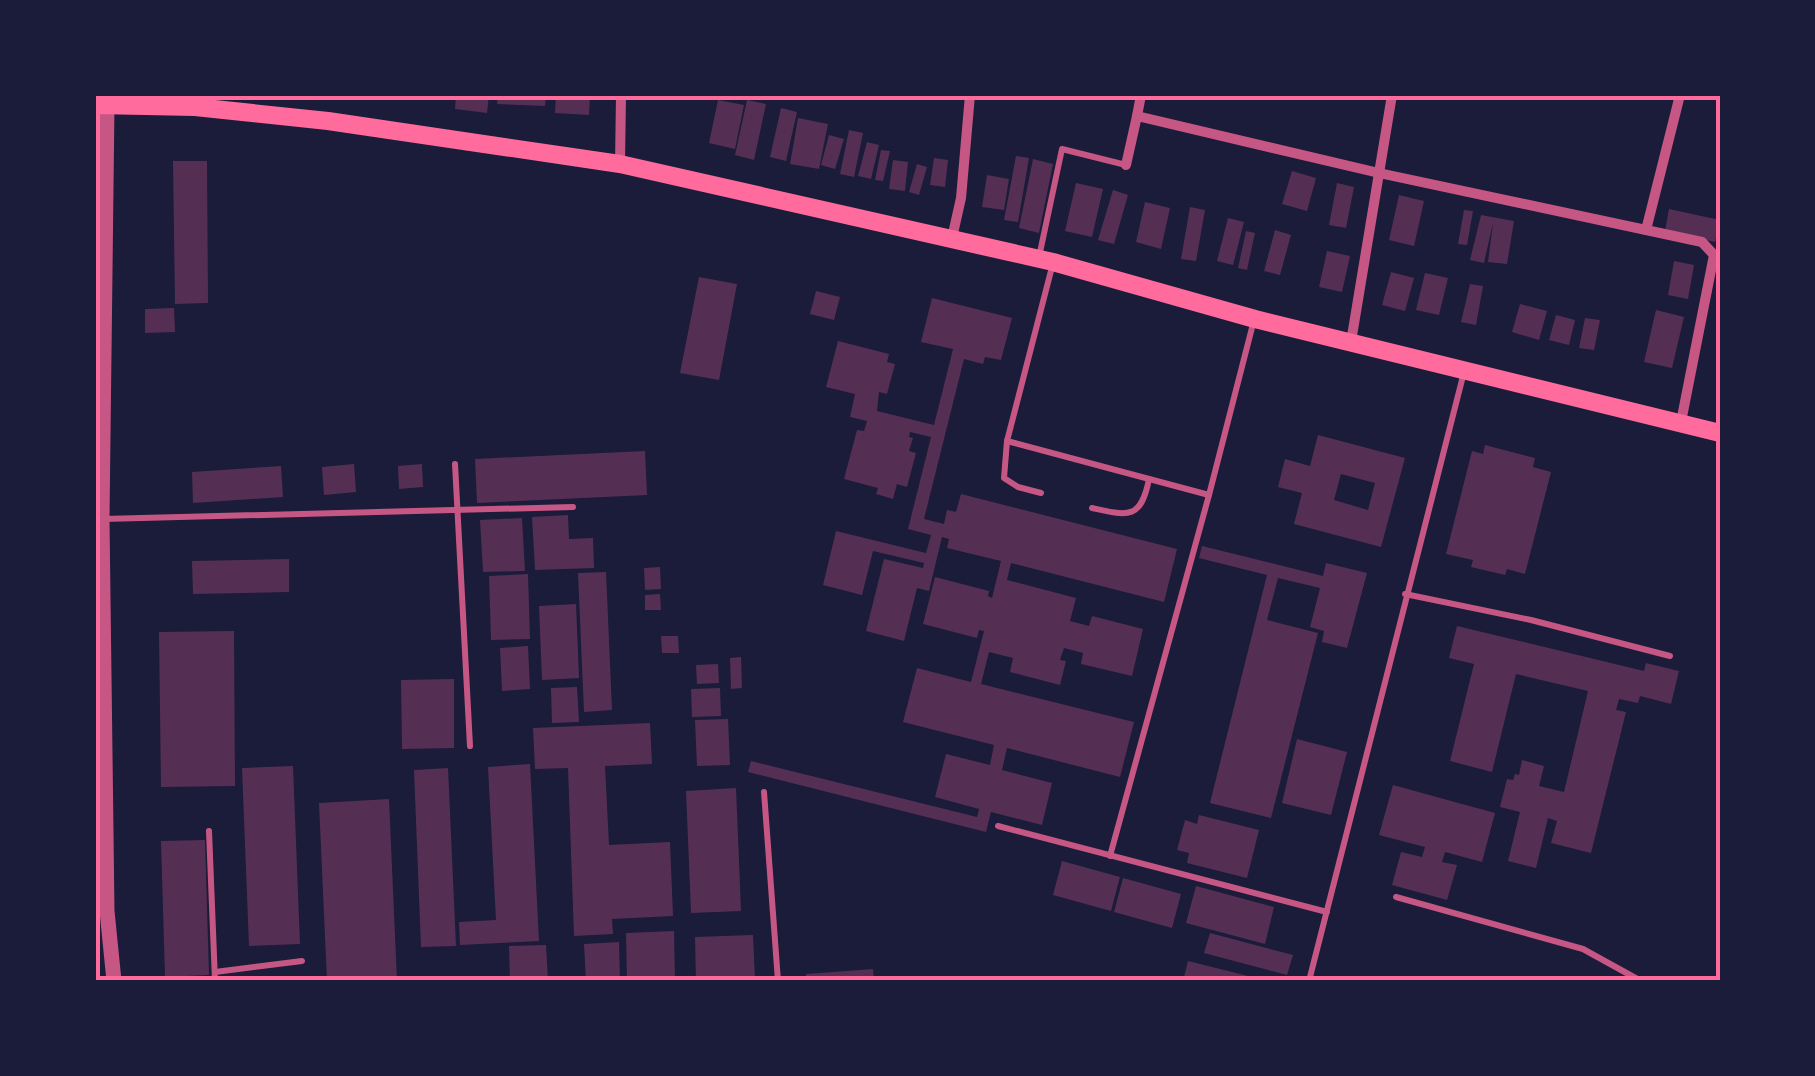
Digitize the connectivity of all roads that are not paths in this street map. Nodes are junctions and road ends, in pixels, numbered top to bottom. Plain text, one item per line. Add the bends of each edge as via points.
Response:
1 (620, 95) edge
2 (970, 95) edge
3 (1141, 95) edge
4 (1392, 95) edge
5 (1680, 95) edge
6 (195, 101) edge
7 (103, 102) edge
8 (1137, 116) junction
9 (620, 164) junction
10 (1126, 165) joint
11 (1379, 173) junction
12 (1646, 230) junction
13 (952, 238) junction
14 (1046, 260) junction
15 (1255, 319) junction
16 (1351, 342) junction
17 (1465, 368) junction
18 (98, 410) edge
19 (1681, 422) junction
20 (1720, 432) edge
21 (1007, 441) junction
22 (455, 464) dead end
23 (1149, 479) junction
24 (1042, 494) dead end
25 (1209, 495) junction
26 (573, 507) dead end
27 (457, 508) junction
28 (1092, 508) dead end
29 (102, 519) junction
30 (99, 544) edge
31 (1405, 594) junction
32 (1670, 656) dead end
33 (100, 673) edge
34 (470, 746) dead end
35 (764, 792) dead end
36 (998, 826) dead end
37 (210, 831) dead end
38 (1110, 856) junction
39 (1396, 897) dead end
40 (101, 912) edge
41 (1327, 912) junction
42 (302, 961) dead end
43 (215, 977) edge
44 (114, 981) edge
45 (778, 981) edge
46 (1309, 981) edge
47 (1640, 981) edge

1 - 9 street
2 - 13 street
3 - 8 street
4 - 11 street
5 - 12 street
6 - 7 main road
6 - 9 main road
7 - 18 street
8 - 10 street
8 - 11 street
9 - 13 main road
10 - 14 lane via 1062,149
11 - 12 street
11 - 16 street
12 - 19 street via 1702,242 1714,254
13 - 14 main road
14 - 15 main road
14 - 21 lane
15 - 16 main road
15 - 25 lane
16 - 17 main road
17 - 19 main road
17 - 31 lane
18 - 29 street
19 - 20 main road
21 - 23 lane
21 - 24 lane via 1004,478
22 - 27 lane
23 - 25 lane
23 - 28 lane via 1144,501 1131,514
25 - 38 lane
26 - 27 lane
27 - 29 lane
27 - 34 lane
29 - 30 street
30 - 33 street
31 - 32 lane
31 - 41 lane
33 - 40 street
35 - 45 lane
36 - 38 lane
37 - 43 lane
38 - 41 lane
39 - 47 lane via 1583,949
40 - 44 street
41 - 46 lane
42 - 43 lane

